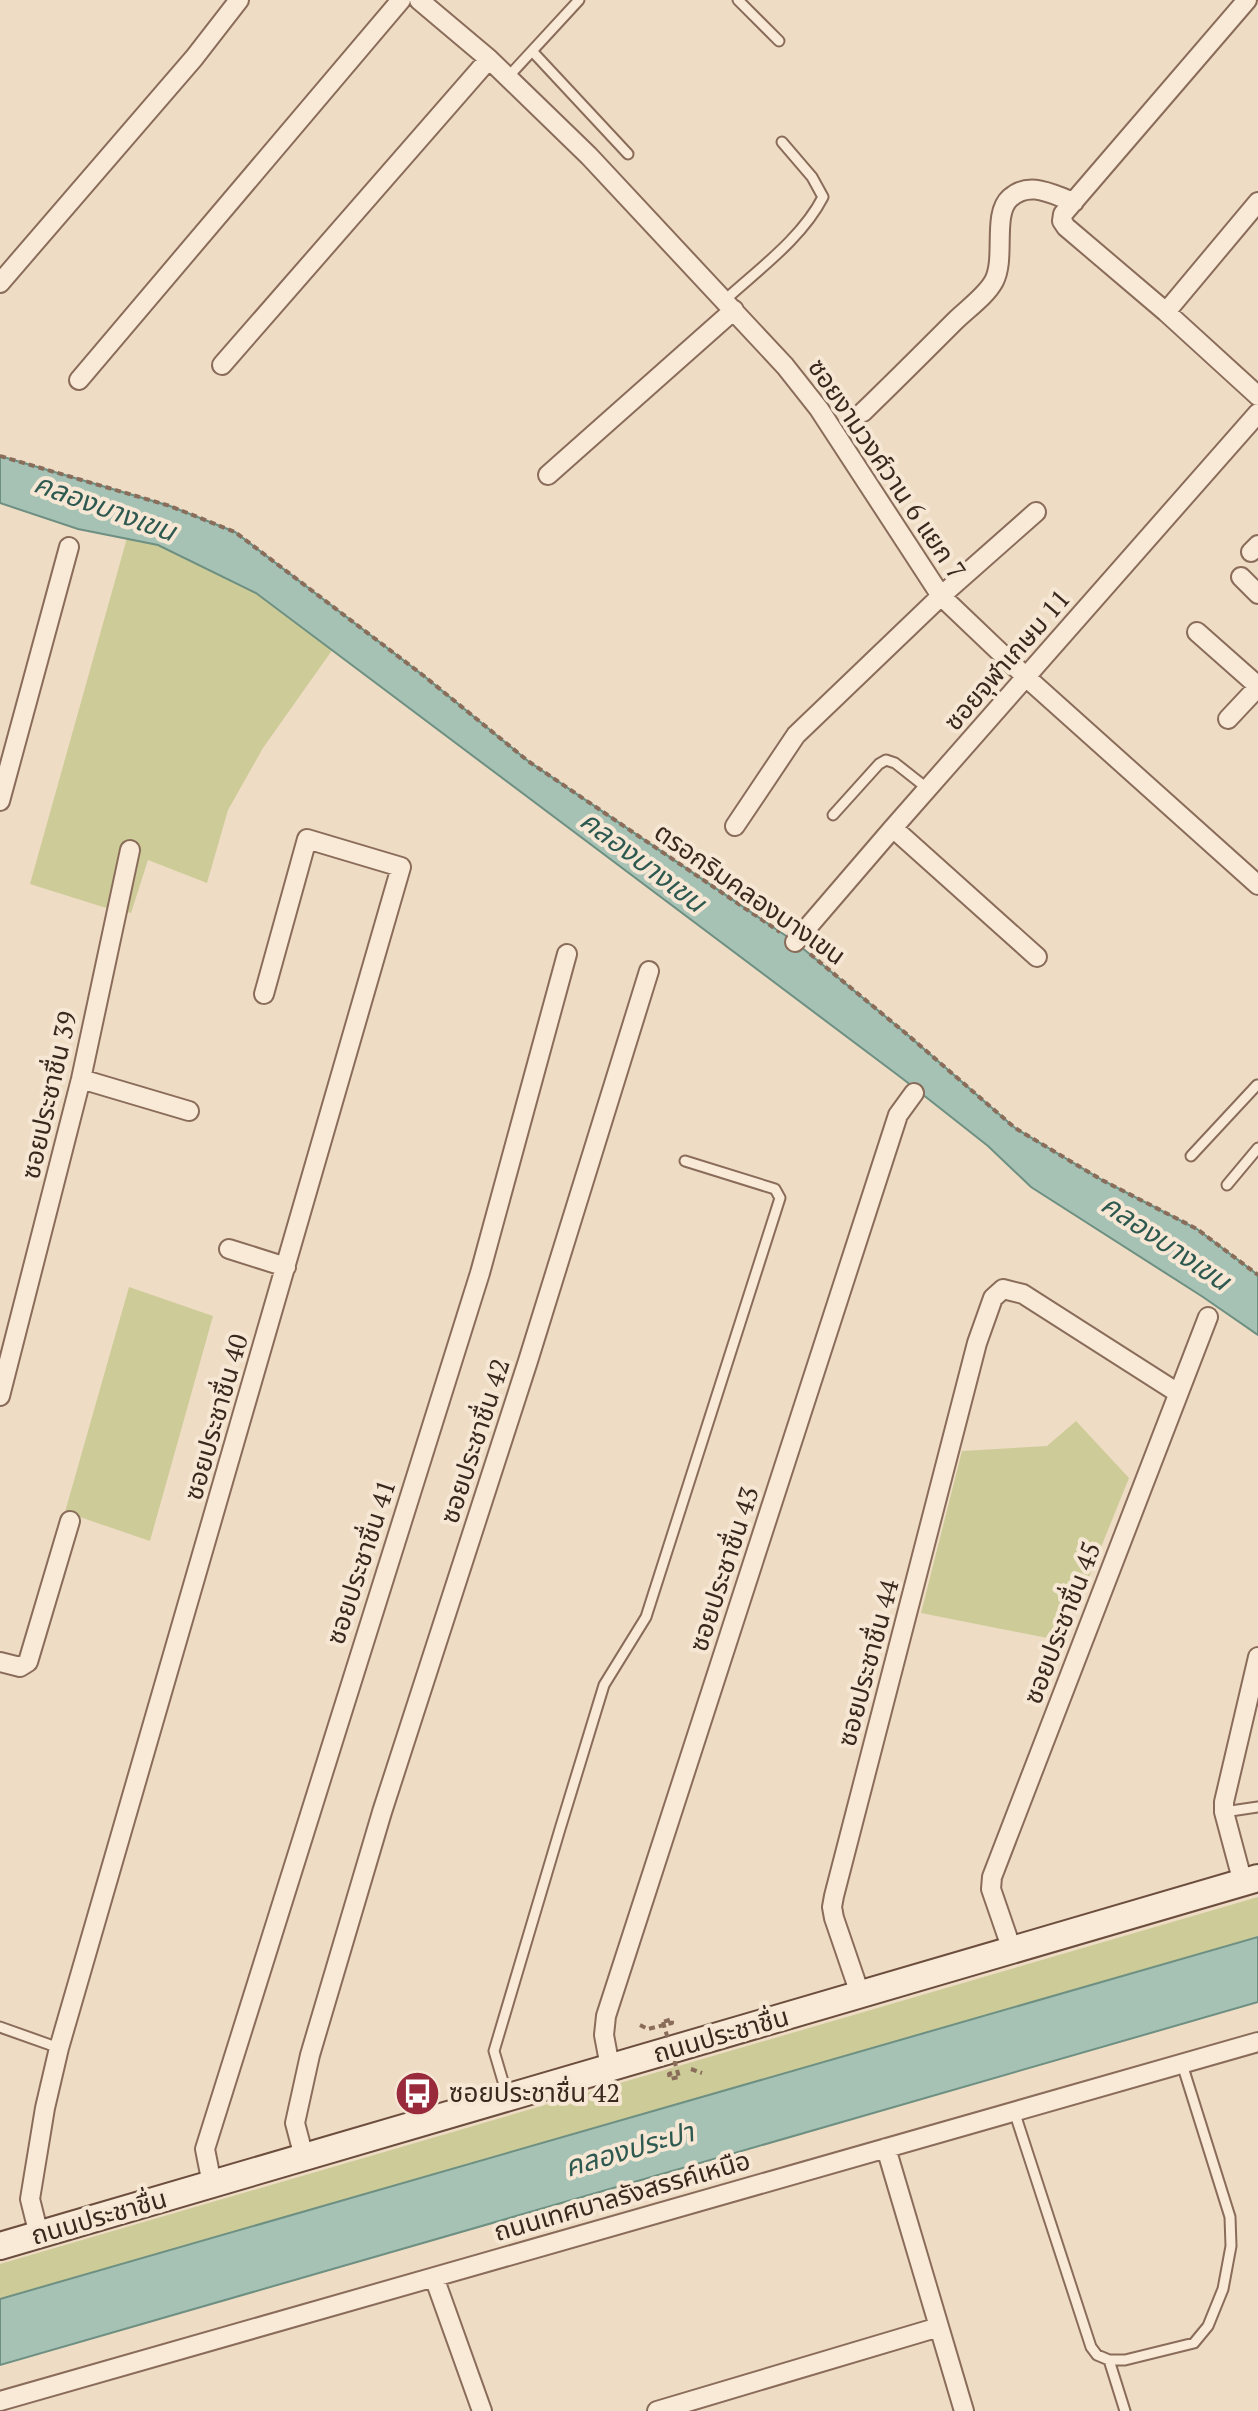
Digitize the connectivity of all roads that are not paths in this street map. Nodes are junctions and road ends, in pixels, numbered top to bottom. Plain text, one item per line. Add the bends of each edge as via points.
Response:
1 (239, 0) edge
2 (401, 0) edge
3 (419, 0) edge
4 (579, 0) edge
5 (738, 0) edge
6 (1247, 0) edge
7 (779, 41) dead end
8 (532, 51) junction
9 (489, 59) junction
10 (508, 77) junction
11 (782, 142) dead end
12 (628, 154) dead end
13 (1074, 202) junction
14 (1258, 202) edge
15 (0, 283) edge
16 (730, 305) junction
17 (1166, 312) junction
18 (222, 365) dead end
19 (79, 380) dead end
20 (1258, 396) edge
21 (863, 412) dead end
22 (1258, 413) edge
23 (548, 475) dead end
24 (1036, 512) dead end
25 (69, 547) dead end
26 (1241, 577) dead end
27 (1258, 594) edge
28 (941, 596) junction
29 (1197, 632) dead end
30 (1027, 678) junction
31 (1258, 687) edge
32 (1228, 719) dead end
33 (928, 789) junction
34 (0, 801) edge
35 (833, 815) dead end
36 (735, 826) dead end
37 (893, 828) junction
38 (130, 850) dead end
39 (1258, 885) edge
40 (795, 942) road end
41 (567, 954) dead end
42 (1037, 957) dead end
43 (649, 971) dead end
44 (264, 994) dead end
45 (81, 1079) junction
46 (1258, 1085) edge
47 (914, 1093) dead end
48 (189, 1111) dead end
49 (1258, 1148) edge
50 (1191, 1156) dead end
51 (685, 1161) dead end
52 (1227, 1185) dead end
53 (229, 1249) dead end
54 (286, 1267) junction
55 (1208, 1317) dead end
56 (1178, 1393) junction
57 (0, 1396) edge
58 (70, 1521) dead end
59 (1258, 1657) edge
60 (0, 1662) edge
61 (1258, 1807) edge
62 (1224, 1812) junction
63 (1251, 1881) edge
64 (1012, 1950) junction
65 (860, 1994) junction
66 (0, 2027) edge
67 (1258, 2042) edge
68 (59, 2048) junction
69 (1182, 2064) junction
70 (610, 2067) junction
71 (508, 2097) junction
72 (1014, 2111) junction
73 (886, 2148) junction
74 (304, 2157) junction
75 (212, 2184) junction
76 (39, 2235) junction
77 (0, 2246) edge
78 (434, 2277) junction
79 (939, 2327) junction
80 (1109, 2360) junction
81 (721, 2391) junction
82 (0, 2401) edge
83 (482, 2411) edge
84 (657, 2411) edge
85 (727, 2411) edge
86 (964, 2411) edge
87 (1125, 2411) edge

1 - 15 street
2 - 19 street
3 - 9 street, ซอยงามวงศ์วาน 6 แยก 7
4 - 8 lane
5 - 7 lane
6 - 13 street
8 - 10 lane
8 - 12 lane
9 - 10 street, ซอยงามวงศ์วาน 6 แยก 7
9 - 18 street
10 - 16 street, ซอยงามวงศ์วาน 6 แยก 7
11 - 16 lane via 823,197 815,214
13 - 17 street via 1063,214 1066,227
13 - 21 street via 1040,189 1010,198 1004,206 994,280
14 - 17 street
16 - 23 street
16 - 28 street, ซอยงามวงศ์วาน 6 แยก 7 via 819,409
17 - 20 street
22 - 30 street, ซอยจุฬาเกษม 11
24 - 28 street
25 - 34 street
26 - 27 street
28 - 30 street, ซอยงามวงศ์วาน 6 แยก 7
28 - 36 street via 796,735
29 - 31 street
30 - 33 street, ซอยจุฬาเกษม 11
30 - 39 street, ซอยงามวงศ์วาน 6 แยก 7
31 - 32 street
33 - 35 lane via 886,760
33 - 37 street, ซอยจุฬาเกษม 11
37 - 40 street, ซอยจุฬาเกษม 11
37 - 42 street
38 - 45 street, ซอยประชาชื่น 39
41 - 75 street, ซอยประชาชื่น 41 via 480,1273 205,2149
43 - 74 street, ซอยประชาชื่น 42 via 314,2040 295,2123
44 - 54 street, ซอยประชาชื่น 40 via 307,839 401,867
45 - 48 street
45 - 57 street, ซอยประชาชื่น 39
46 - 50 lane
47 - 70 street, ซอยประชาชื่น 43 via 898,1115 606,2016
49 - 52 lane
51 - 71 lane via 775,1189 780,1198 648,1612 607,1679 560,1829 494,2051
53 - 54 street
54 - 68 street, ซอยประชาชื่น 40
55 - 56 street, ซอยประชาชื่น 45
56 - 64 street, ซอยประชาชื่น 45 via 992,1877 991,1889
56 - 65 street, ซอยประชาชื่น 44 via 1023,1294 1003,1289 993,1298 834,1896 832,1907
58 - 60 street via 28,1662 20,1667
59 - 62 street
61 - 62 lane
62 - 63 street
63 - 64 main road, ถนนประชาชื่น
64 - 65 main road, ถนนประชาชื่น
65 - 70 main road, ถนนประชาชื่น
66 - 68 lane
67 - 69 street, ถนนเทศบาลรังสรรค์เหนือ
68 - 76 street, ซอยประชาชื่น 40 via 30,2199
69 - 72 street, ถนนเทศบาลรังสรรค์เหนือ
69 - 80 lane via 1230,2217 1223,2289 1208,2326 1194,2343
70 - 71 main road, ถนนประชาชื่น
71 - 74 main road, ถนนประชาชื่น
72 - 73 street, ถนนเทศบาลรังสรรค์เหนือ
72 - 80 lane via 1091,2347
73 - 78 street, ถนนเทศบาลรังสรรค์เหนือ
73 - 79 street
74 - 75 main road, ถนนประชาชื่น
75 - 76 main road, ถนนประชาชื่น
76 - 77 main road, ถนนประชาชื่น
78 - 82 street, ถนนเทศบาลรังสรรค์เหนือ
78 - 83 street
79 - 81 street
79 - 86 street
80 - 87 lane
81 - 84 street
81 - 85 street

